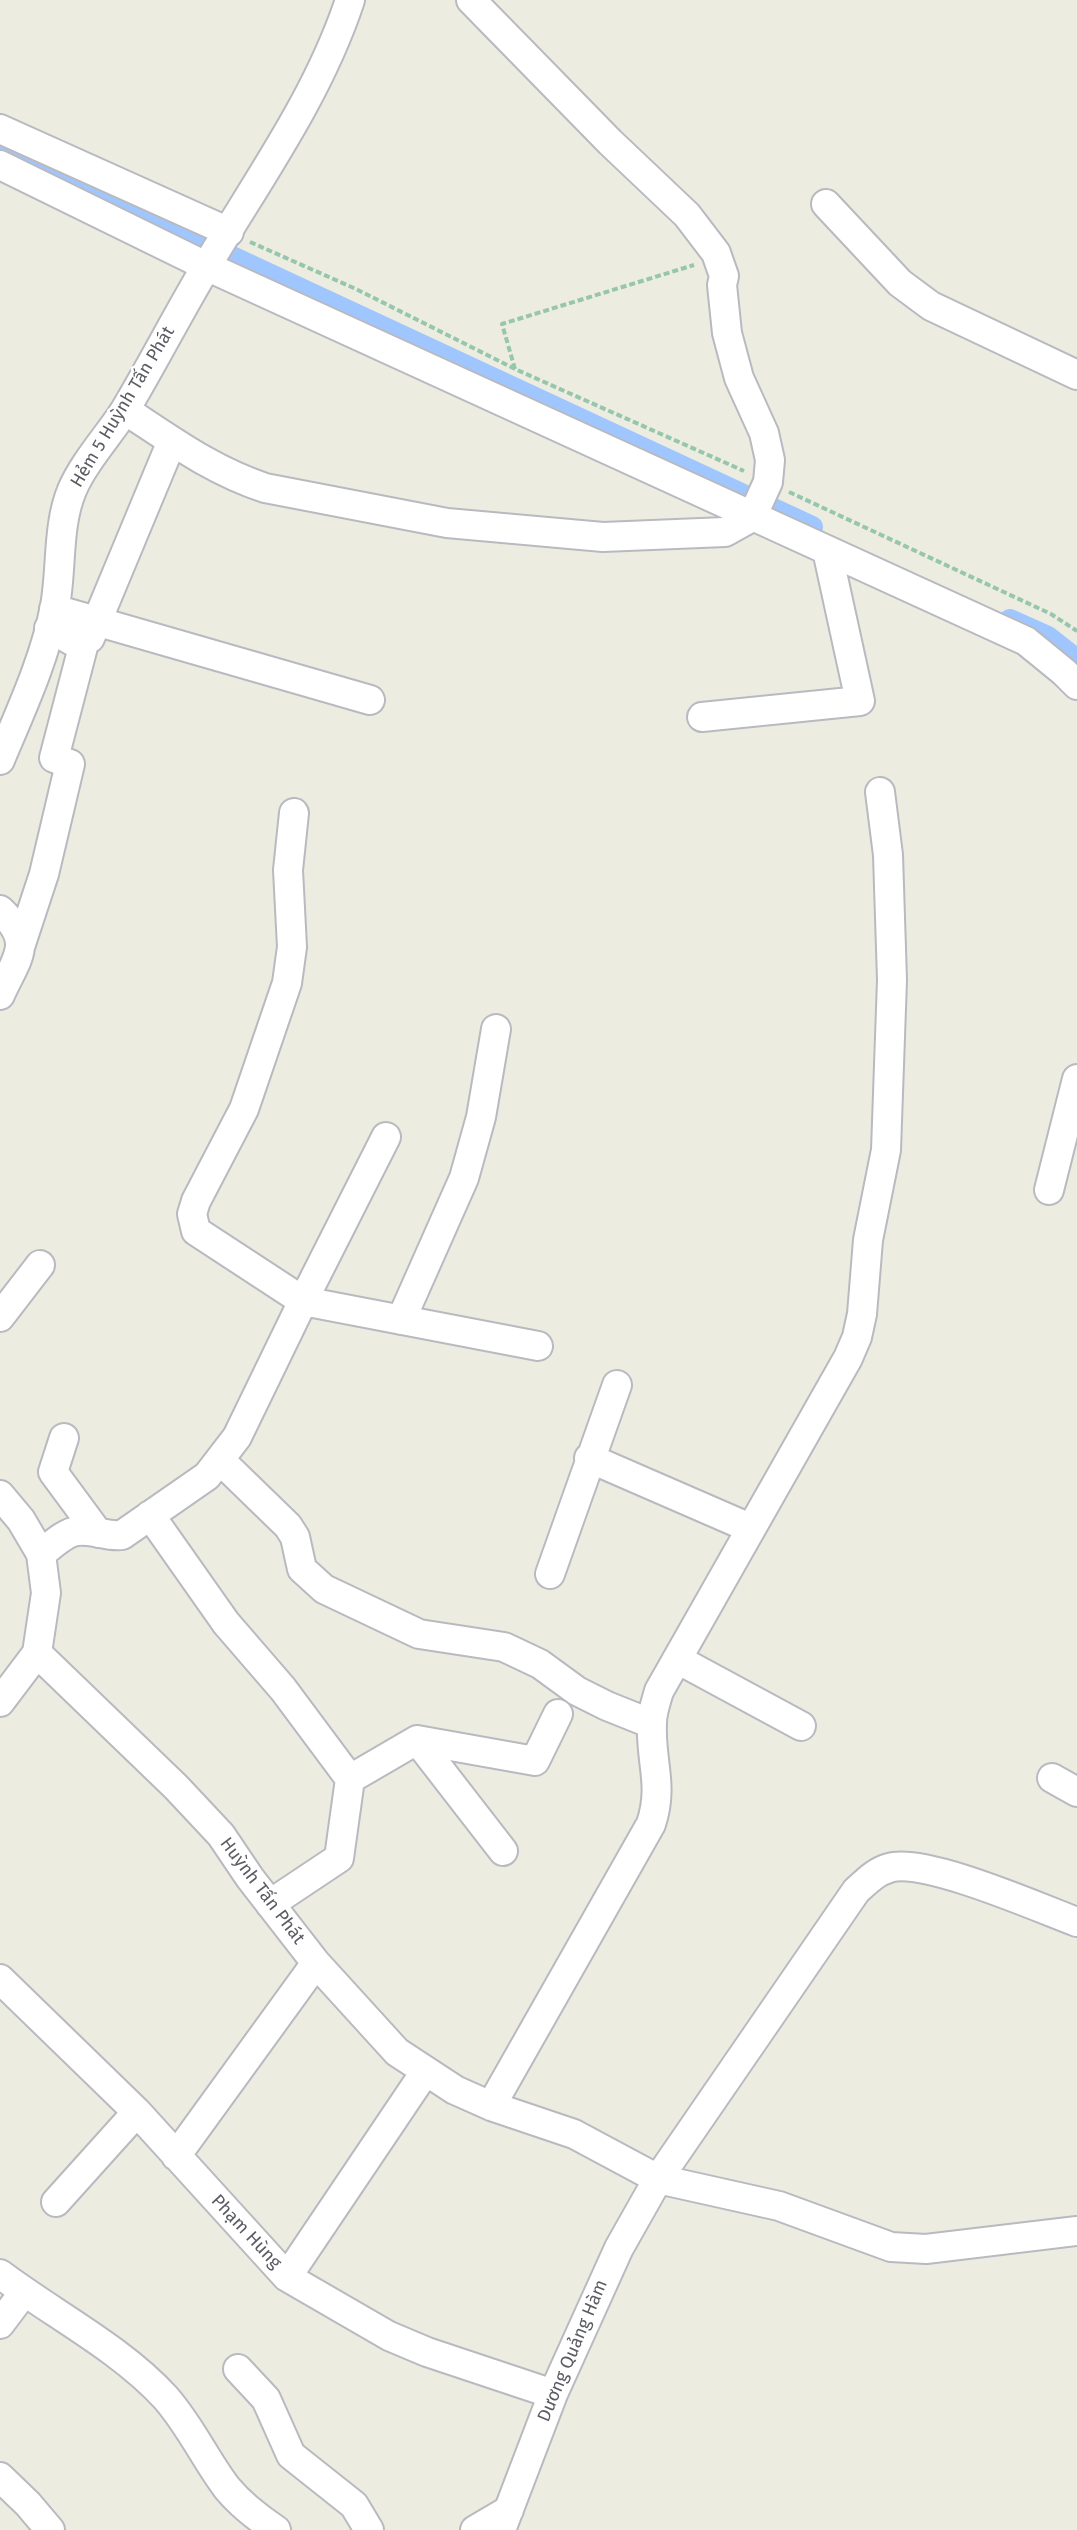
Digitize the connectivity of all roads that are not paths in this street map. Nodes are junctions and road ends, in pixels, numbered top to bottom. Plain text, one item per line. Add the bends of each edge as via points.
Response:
1 (350, 0) edge
2 (471, 0) edge
3 (0, 129) edge
4 (0, 165) edge
5 (826, 204) dead end
6 (216, 251) junction
7 (1077, 375) edge
8 (124, 410) junction
9 (172, 441) junction
10 (752, 517) junction
11 (827, 550) junction
12 (52, 619) junction
13 (98, 621) junction
14 (81, 655) junction
15 (1077, 685) edge
16 (370, 700) dead end
17 (702, 717) dead end
18 (0, 760) edge
19 (880, 792) dead end
20 (294, 813) dead end
21 (0, 910) edge
22 (20, 947) junction
23 (0, 995) edge
24 (496, 1029) dead end
25 (1077, 1079) edge
26 (386, 1137) dead end
27 (1049, 1190) dead end
28 (40, 1265) dead end
29 (303, 1301) junction
30 (0, 1317) edge
31 (401, 1320) junction
32 (538, 1346) dead end
33 (617, 1384) dead end
34 (64, 1438) dead end
35 (589, 1458) junction
36 (220, 1460) junction
37 (0, 1495) edge
38 (150, 1515) junction
39 (750, 1528) junction
40 (98, 1533) junction
41 (41, 1554) junction
42 (550, 1574) dead end
43 (37, 1653) junction
44 (677, 1659) junction
45 (0, 1702) edge
46 (558, 1714) dead end
47 (651, 1724) junction
48 (801, 1726) dead end
49 (417, 1740) junction
50 (1052, 1778) dead end
51 (350, 1779) junction
52 (1077, 1792) edge
53 (503, 1851) dead end
54 (270, 1904) junction
55 (1077, 1922) edge
56 (316, 1963) junction
57 (0, 1979) edge
58 (425, 2072) junction
59 (491, 2106) junction
60 (137, 2112) junction
61 (176, 2156) junction
62 (658, 2178) junction
63 (56, 2202) dead end
64 (1077, 2231) edge
65 (0, 2274) edge
66 (287, 2277) junction
67 (24, 2292) junction
68 (0, 2324) edge
69 (238, 2369) dead end
70 (553, 2394) junction
71 (0, 2477) edge
72 (505, 2520) edge
73 (50, 2530) edge
74 (276, 2530) edge
75 (369, 2530) edge
76 (475, 2530) edge

1 - 6 street, Hẻm 5 Huỳnh Tấn Phát via 336,40 299,114
2 - 10 street via 687,215 716,253 724,276 727,333 739,378 764,433 770,460 768,482
3 - 6 street
4 - 6 street
5 - 7 street via 900,283 931,306
6 - 8 street, Hẻm 5 Huỳnh Tấn Phát
6 - 10 street
8 - 9 street
8 - 12 street, Hẻm 5 Huỳnh Tấn Phát via 73,488 62,527 60,577
9 - 10 street via 215,469 265,488 447,523 603,537 725,532
9 - 13 street
10 - 11 street
11 - 15 street via 1026,641
11 - 17 street via 860,701
12 - 13 street
12 - 14 street via 83,647
12 - 18 street, Hẻm 5 Huỳnh Tấn Phát
13 - 14 street
13 - 16 street
14 - 22 street via 54,758 70,764 44,874
19 - 39 street via 888,855 890,1089 886,1150 868,1240 862,1314 848,1358
20 - 29 street via 288,870 292,947 287,983 244,1109 196,1201 193,1223 196,1230
21 - 22 street via 16,924
22 - 23 street
24 - 31 street via 481,1117 464,1178
25 - 27 street
26 - 29 street
28 - 30 street
29 - 31 street
29 - 36 street via 250,1414
31 - 32 street
33 - 35 street
34 - 40 street via 53,1472
35 - 39 street
35 - 42 street
36 - 38 street via 207,1476
36 - 47 street via 288,1526 303,1569 324,1589 420,1634 504,1647 540,1664 577,1691
37 - 41 street
38 - 40 street via 122,1535
38 - 51 street via 226,1623 283,1689
39 - 44 street
40 - 41 street via 71,1532
41 - 43 street via 46,1593
43 - 45 street
43 - 54 street, Huỳnh Tấn Phát via 214,1827
44 - 47 street via 659,1691
44 - 48 street
46 - 49 street via 536,1761
47 - 59 street via 658,1805 651,1824
49 - 51 street
49 - 53 street
50 - 52 street
51 - 54 street via 339,1858
54 - 56 street, Huỳnh Tấn Phát
55 - 62 street, Dương Quảng Hàm via 938,1871 910,1865 872,1876 856,1892
56 - 58 street, Huỳnh Tấn Phát via 397,2052
56 - 61 street
57 - 60 street, Phạm Hùng
58 - 59 street, Huỳnh Tấn Phát via 455,2091
58 - 66 street
59 - 62 street, Huỳnh Tấn Phát via 574,2134
60 - 61 street, Phạm Hùng
60 - 63 street
61 - 66 street, Phạm Hùng
62 - 64 street, Huỳnh Tấn Phát via 779,2206 906,2250
62 - 70 street, Dương Quảng Hàm via 619,2248
65 - 67 street
66 - 70 street, Phạm Hùng via 388,2336
67 - 68 street
67 - 74 street via 102,2344 165,2397 228,2489 253,2515
69 - 75 street via 266,2399 291,2456 354,2505
70 - 72 street, Dương Quảng Hàm
71 - 73 street
72 - 76 street

